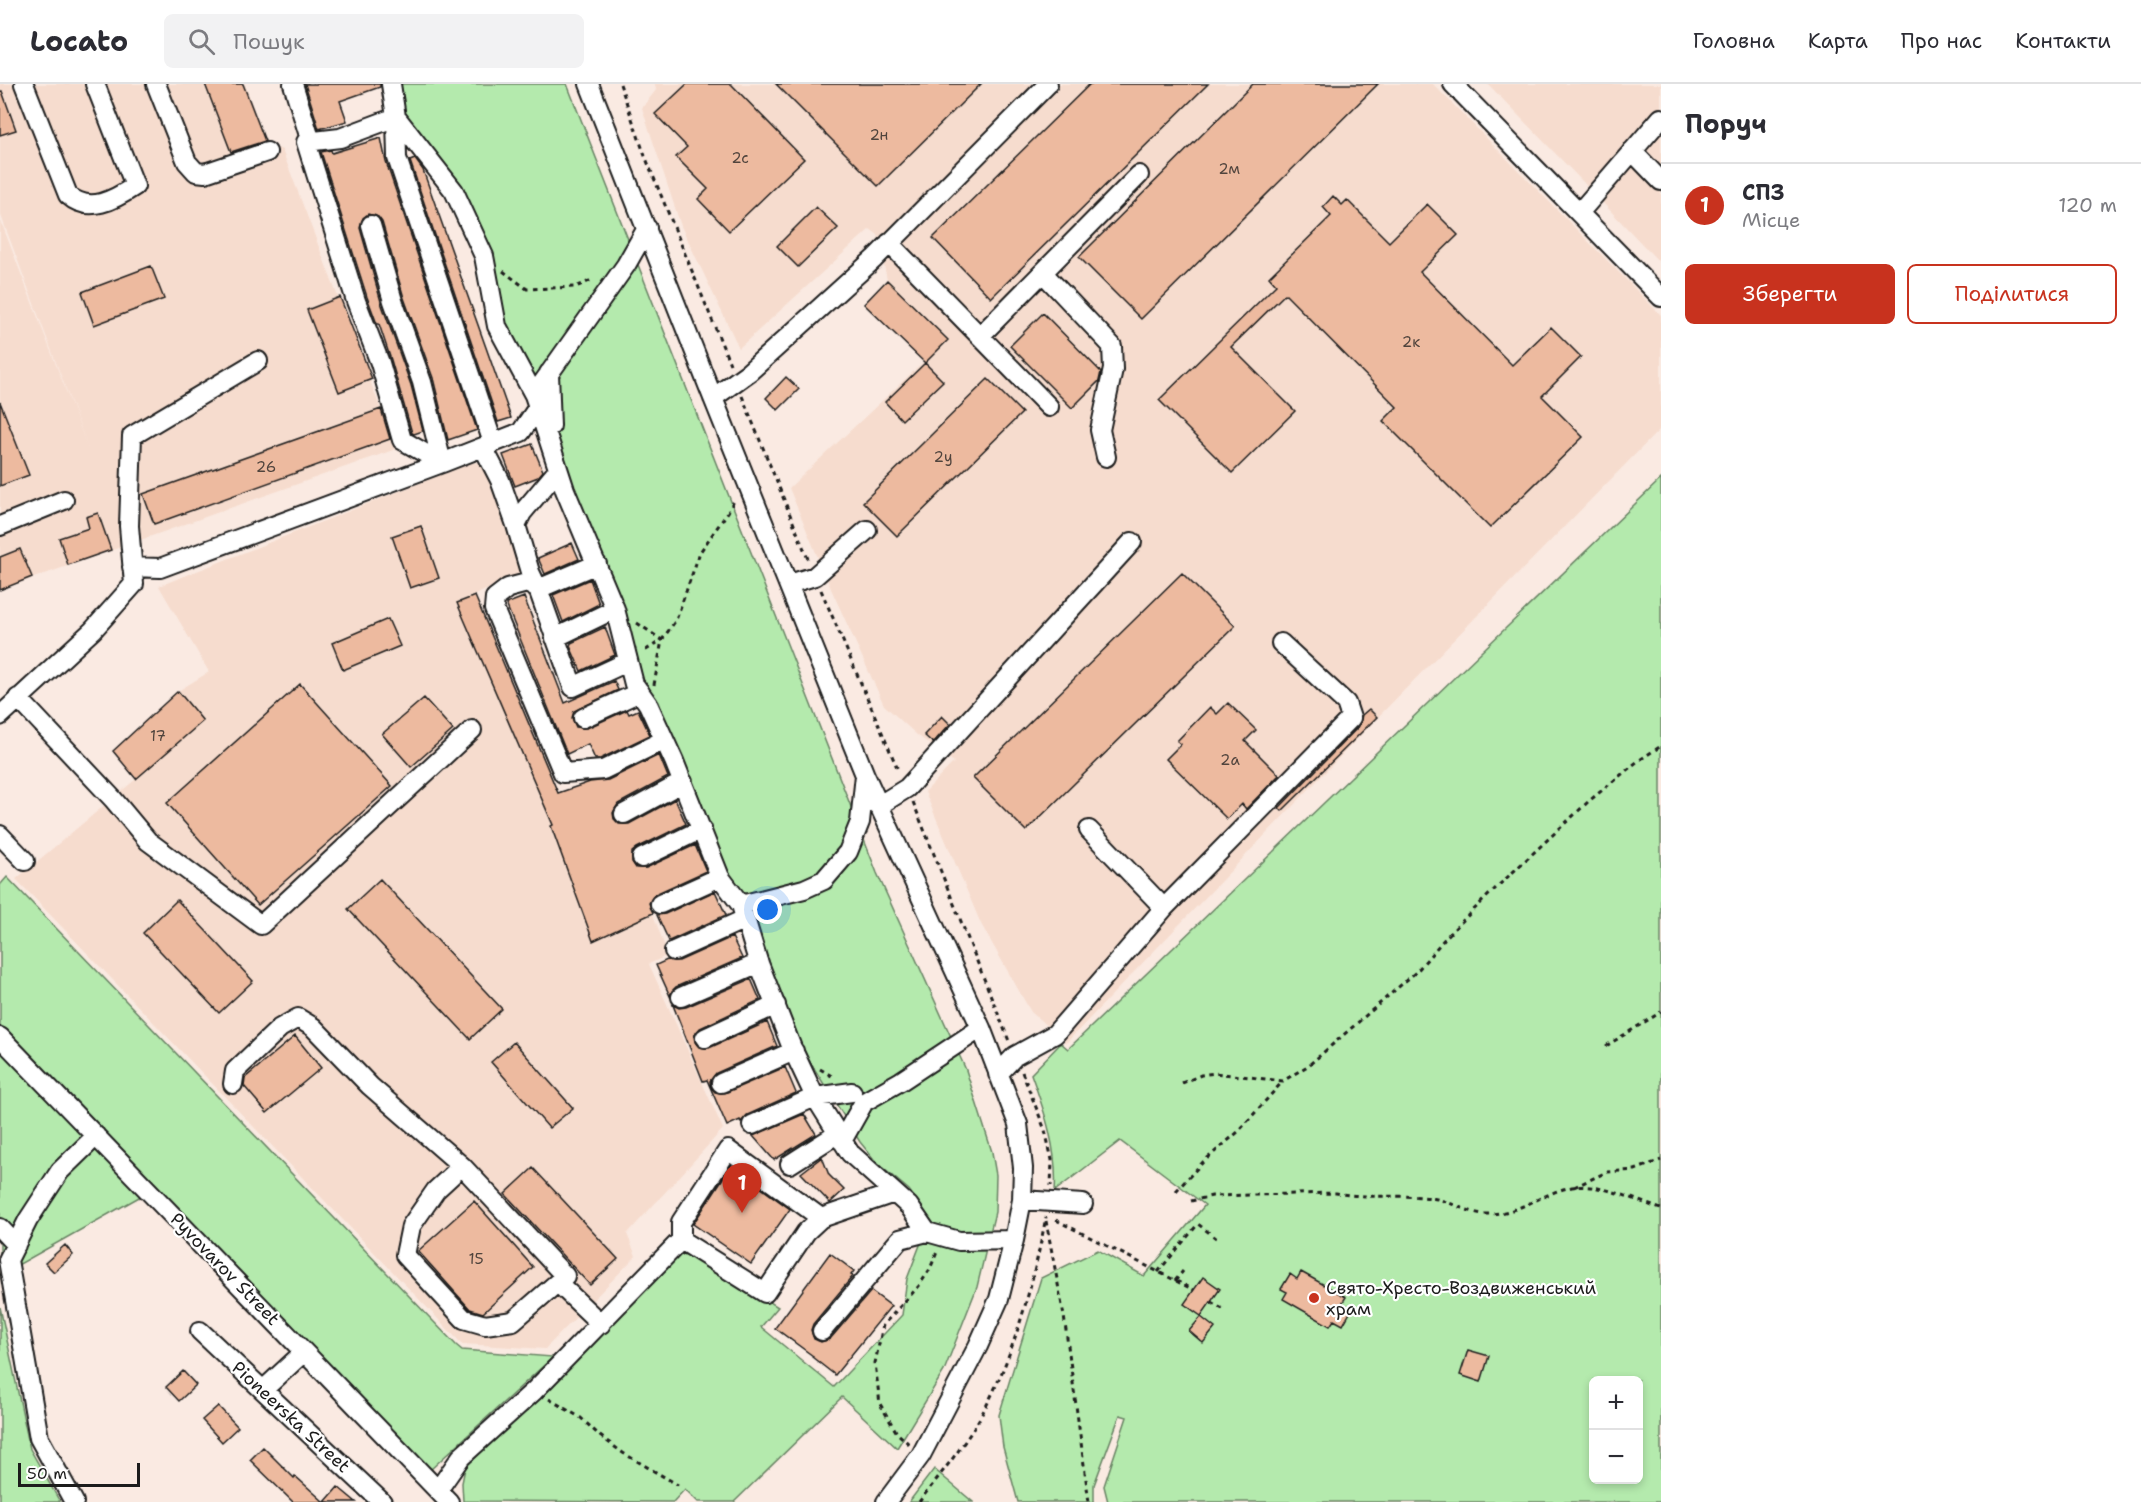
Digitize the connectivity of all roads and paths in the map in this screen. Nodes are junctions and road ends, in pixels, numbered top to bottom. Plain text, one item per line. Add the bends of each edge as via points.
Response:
1 (24, 84) edge
2 (94, 84) edge
3 (156, 84) edge
4 (293, 84) edge
5 (391, 84) edge
6 (620, 84) edge
7 (1048, 84) edge
8 (1453, 84) edge
9 (596, 86) edge
10 (396, 117) junction
11 (1661, 118) edge
12 (311, 142) junction
13 (1632, 151) junction
14 (267, 152) dead end
15 (1138, 175) dead end
16 (1661, 181) edge
17 (1579, 213) junction
18 (370, 225) dead end
19 (647, 228) junction
20 (889, 243) junction
21 (484, 256) junction
22 (1042, 273) junction
23 (596, 278) dead end
24 (1661, 297) edge
25 (980, 336) junction
26 (258, 361) dead end
27 (549, 373) junction
28 (737, 381) junction
29 (712, 398) junction
30 (536, 401) junction
31 (1049, 407) dead end
32 (488, 445) junction
33 (1106, 457) dead end
34 (555, 461) junction
35 (442, 463) junction
36 (745, 477) junction
37 (64, 500) dead end
38 (516, 525) junction
39 (0, 526) edge
40 (867, 530) dead end
41 (1132, 542) dead end
42 (597, 564) junction
43 (132, 567) junction
44 (815, 576) junction
45 (789, 584) junction
46 (538, 589) junction
47 (615, 609) junction
48 (555, 638) junction
49 (1281, 643) dead end
50 (627, 662) junction
51 (18, 698) junction
52 (644, 698) junction
53 (0, 716) edge
54 (583, 718) dead end
55 (472, 730) dead end
56 (664, 740) junction
57 (1661, 746) edge
58 (865, 775) junction
59 (683, 782) junction
60 (906, 788) junction
61 (878, 807) junction
62 (624, 814) dead end
63 (702, 829) junction
64 (1089, 830) dead end
65 (0, 835) edge
66 (642, 858) dead end
67 (25, 861) dead end
68 (720, 877) junction
69 (660, 904) dead end
70 (1164, 908) junction
71 (743, 912) junction
72 (674, 951) dead end
73 (759, 963) junction
74 (681, 997) dead end
75 (776, 1005) junction
76 (1661, 1012) edge
77 (981, 1028) junction
78 (0, 1036) edge
79 (705, 1038) dead end
80 (1606, 1047) dead end
81 (794, 1051) junction
82 (1015, 1056) junction
83 (818, 1067) dead end
84 (998, 1074) junction
85 (1283, 1081) junction
86 (722, 1083) dead end
87 (1182, 1083) dead end
88 (233, 1084) dead end
89 (852, 1092) joint
90 (815, 1097) junction
91 (753, 1125) dead end
92 (96, 1136) junction
93 (840, 1138) junction
94 (1661, 1160) edge
95 (790, 1164) dead end
96 (462, 1166) junction
97 (1572, 1187) junction
98 (1176, 1191) dead end
99 (894, 1193) junction
100 (1022, 1200) junction
101 (1191, 1201) dead end
102 (1083, 1204) dead end
103 (1661, 1209) edge
104 (1047, 1212) junction
105 (821, 1218) junction
106 (0, 1228) edge
107 (935, 1234) junction
108 (1216, 1238) dead end
109 (681, 1240) junction
110 (1014, 1240) junction
111 (16, 1245) junction
112 (1183, 1271) dead end
113 (1158, 1272) junction
114 (1175, 1281) junction
115 (558, 1283) junction
116 (1194, 1290) dead end
117 (1211, 1302) dead end
118 (1224, 1310) dead end
119 (601, 1324) junction
120 (200, 1331) dead end
121 (822, 1331) dead end
122 (304, 1352) junction
123 (262, 1390) junction
124 (534, 1391) junction
125 (921, 1455) junction
126 (678, 1485) dead end
127 (444, 1496) edge
128 (74, 1502) edge
129 (382, 1502) edge
130 (886, 1502) edge
131 (920, 1502) edge
132 (1089, 1502) edge

1 - 2 street via 68,195 76,202 96,206 135,186
3 - 14 street via 187,162 196,172 205,174
4 - 12 street
5 - 10 street
6 - 28 path via 645,156
7 - 20 street
8 - 17 street
9 - 19 street
10 - 12 street via 340,138
10 - 21 street via 454,191
10 - 32 street via 397,158
11 - 13 street
12 - 35 street via 306,142 402,440
13 - 16 street
13 - 17 street
15 - 22 street
17 - 24 street
18 - 35 street via 422,382
19 - 27 street via 626,265
19 - 29 street
20 - 25 street
20 - 28 street
21 - 23 path via 527,289 576,287
21 - 30 street via 497,326
22 - 25 street
22 - 33 street via 1112,346 1113,369 1100,430
25 - 31 street
26 - 43 street via 132,436
27 - 30 street
27 - 34 street
28 - 29 street
28 - 44 path
29 - 36 street
30 - 32 street via 521,432
30 - 34 street
32 - 35 street
32 - 38 street
34 - 38 street
34 - 42 street
35 - 43 street via 160,568
36 - 45 street
36 - 52 path via 728,512 700,552 676,620 662,640 655,683
37 - 39 street
38 - 46 street
40 - 44 street
41 - 60 street
42 - 46 street
42 - 47 street
43 - 51 street via 134,584 93,630
44 - 45 street
44 - 60 path
45 - 58 street
46 - 48 street
46 - 56 street via 527,583 508,588 495,598 494,609 563,773 603,770
47 - 48 street
47 - 50 street
48 - 50 street via 573,687
49 - 70 street via 1346,703 1351,718
50 - 52 street via 634,684
51 - 53 street
51 - 55 street via 148,841 261,925
52 - 54 street
52 - 56 street
56 - 59 street
57 - 85 path via 1589,801 1446,937 1417,971 1309,1065
58 - 61 street
58 - 71 street via 860,822 848,852 824,880
59 - 62 street
59 - 63 street
60 - 61 street
60 - 82 path
61 - 77 street
63 - 66 street
63 - 68 street
64 - 70 street
65 - 67 street
68 - 69 street
68 - 71 street
70 - 82 street via 1055,1034
71 - 72 street
71 - 73 street
73 - 74 street
73 - 75 street
75 - 79 street
75 - 81 street
76 - 80 path
77 - 84 street
77 - 93 street via 864,1102
78 - 92 street, Pyvovarov Street
81 - 86 street
81 - 90 street
82 - 84 street
82 - 104 path via 1045,1130 1052,1160
83 - 89 path
84 - 100 street via 1018,1124
85 - 87 path via 1215,1073
85 - 98 path via 1238,1132
88 - 96 street via 235,1071 280,1028 298,1018 313,1027 370,1086
89 - 90 street
90 - 91 street
90 - 93 street
92 - 111 street via 60,1171
92 - 122 street, Pyvovarov Street
93 - 95 street
93 - 99 street via 850,1154
94 - 97 path via 1635,1170 1607,1172
96 - 115 street via 566,1276
96 - 115 street via 436,1190 411,1226 405,1255 464,1319 485,1325 513,1321
97 - 101 path via 1489,1214 1408,1195 1212,1196
97 - 103 path via 1598,1188
99 - 105 street
99 - 107 street
100 - 104 street
100 - 110 street
102 - 104 street
104 - 113 path
104 - 131 path via 1037,1264 997,1382 971,1432
104 - 132 path
105 - 109 street via 806,1232 765,1293
105 - 109 street via 728,1150 681,1222
106 - 111 street
107 - 110 street via 959,1241
107 - 121 street via 900,1239
107 - 125 path via 930,1269 883,1325 875,1363 880,1404 897,1433
108 - 113 path via 1198,1224
109 - 119 street
110 - 125 street via 999,1299
111 - 128 street via 8,1260 39,1438
112 - 114 path
113 - 114 path
114 - 116 path
115 - 119 street
117 - 118 path
119 - 124 street
120 - 123 street, Pioneerska Street
122 - 123 street
122 - 127 street, Pyvovarov Street
123 - 129 street, Pioneerska Street
124 - 126 path via 581,1418 623,1453
124 - 127 street via 461,1456
125 - 130 street

